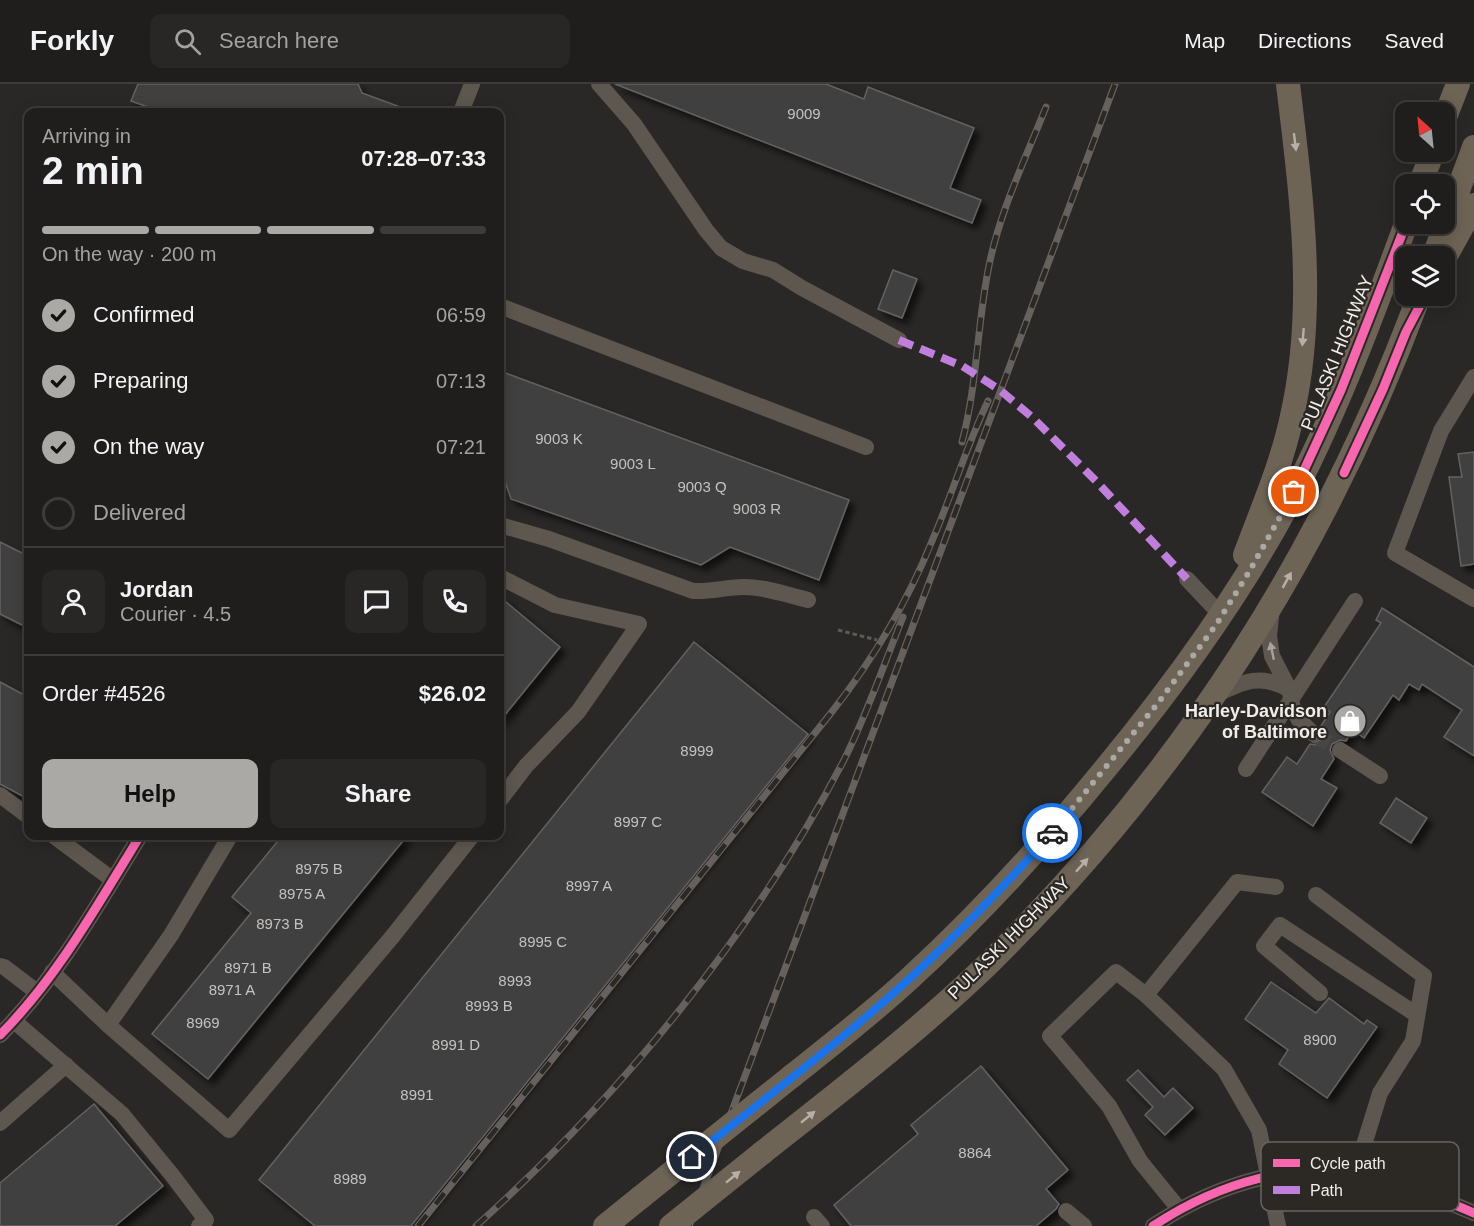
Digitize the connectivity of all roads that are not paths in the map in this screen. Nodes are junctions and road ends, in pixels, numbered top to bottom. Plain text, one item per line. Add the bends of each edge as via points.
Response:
1 (472, 84) edge
2 (599, 84) edge
3 (1288, 84) edge
4 (1458, 84) edge
5 (1451, 102) edge
6 (463, 108) edge
7 (1474, 147) edge
8 (1474, 205) edge
9 (1402, 234) edge
10 (1438, 246) edge
11 (1452, 246) edge
12 (1415, 306) edge
13 (1420, 306) edge
14 (504, 308) edge
15 (1406, 332) junction
16 (899, 340) dead end
17 (1474, 377) edge
18 (866, 447) dead end
19 (504, 526) edge
20 (504, 579) edge
21 (1187, 579) dead end
22 (1474, 599) edge
23 (808, 600) dead end
24 (1355, 601) dead end
25 (1272, 607) junction
26 (1219, 620) junction
27 (1247, 648) junction
28 (1291, 694) junction
29 (1215, 696) junction
30 (1315, 735) tunnel mouth
31 (1340, 750) tunnel mouth
32 (1246, 769) dead end
33 (1380, 776) dead end
34 (0, 795) edge
35 (504, 795) edge
36 (24, 813) edge
37 (59, 840) edge
38 (138, 840) edge
39 (228, 840) edge
40 (469, 840) edge
41 (113, 880) junction
42 (1276, 887) dead end
43 (1316, 895) dead end
44 (0, 966) edge
45 (52, 972) junction
46 (37, 992) junction
47 (1320, 993) dead end
48 (1146, 995) junction
49 (1417, 1015) junction
50 (14, 1021) junction
51 (108, 1025) junction
52 (0, 1035) edge
53 (66, 1065) junction
54 (0, 1123) edge
55 (1262, 1142) edge
56 (1364, 1142) edge
57 (1261, 1178) edge
58 (1459, 1207) edge
59 (1179, 1209) junction
60 (1066, 1211) dead end
61 (1275, 1211) edge
62 (1474, 1213) edge
63 (199, 1226) edge
64 (605, 1226) edge
65 (671, 1226) edge
66 (1084, 1226) edge
67 (1153, 1226) edge
68 (1278, 1226) edge

1 - 6 street
2 - 16 street via 634,124 721,248 742,261 773,270
3 -> 26 highway via 1303,216 1306,283 1301,357 1284,447
4 - 5 highway
7 - 10 highway
8 - 11 highway
9 - 26 highway, PULASKI HIGHWAY via 1318,443
12 - 15 highway, PULASKI HIGHWAY
13 - 15 highway
14 - 18 street
25 -> 15 highway, PULASKI HIGHWAY via 1344,473
17 - 22 street via 1441,431 1395,553
19 - 23 street via 693,591 747,587
20 - 35 street via 555,605 639,624 578,712
21 - 26 street
24 - 28 street
25 - 27 highway, PULASKI HIGHWAY
28 -> 25 street via 1272,656
26 - 27 highway
26 - 64 highway, PULASKI HIGHWAY, bridge via 1066,817 954,937 907,981
27 - 29 highway, PULASKI HIGHWAY
28 - 29 street via 1270,681 1254,680
28 - 30 street via 1299,720
28 - 32 street
65 -> 29 highway, PULASKI HIGHWAY, bridge via 921,1024 984,968 1094,852
31 - 33 street
34 - 36 street
37 - 41 street
38 - 41 street
39 - 51 street via 171,935
40 - 51 street via 230,1130
41 - 45 street
42 - 48 street via 1237,882
43 - 49 street via 1424,976
44 - 46 street
45 - 46 street
45 - 51 street
46 - 50 street
47 - 49 street via 1264,946 1280,925
48 - 55 street via 1224,1069 1259,1130
48 - 59 street via 1116,972 1050,1036 1109,1106 1140,1161
49 - 56 street via 1413,1041 1380,1093
50 - 52 street
50 - 53 street
53 - 54 street
53 - 63 street via 122,1114 172,1174 206,1220
57 - 59 street via 1214,1192
58 - 62 street
59 - 67 street
60 - 66 street
61 - 68 street

